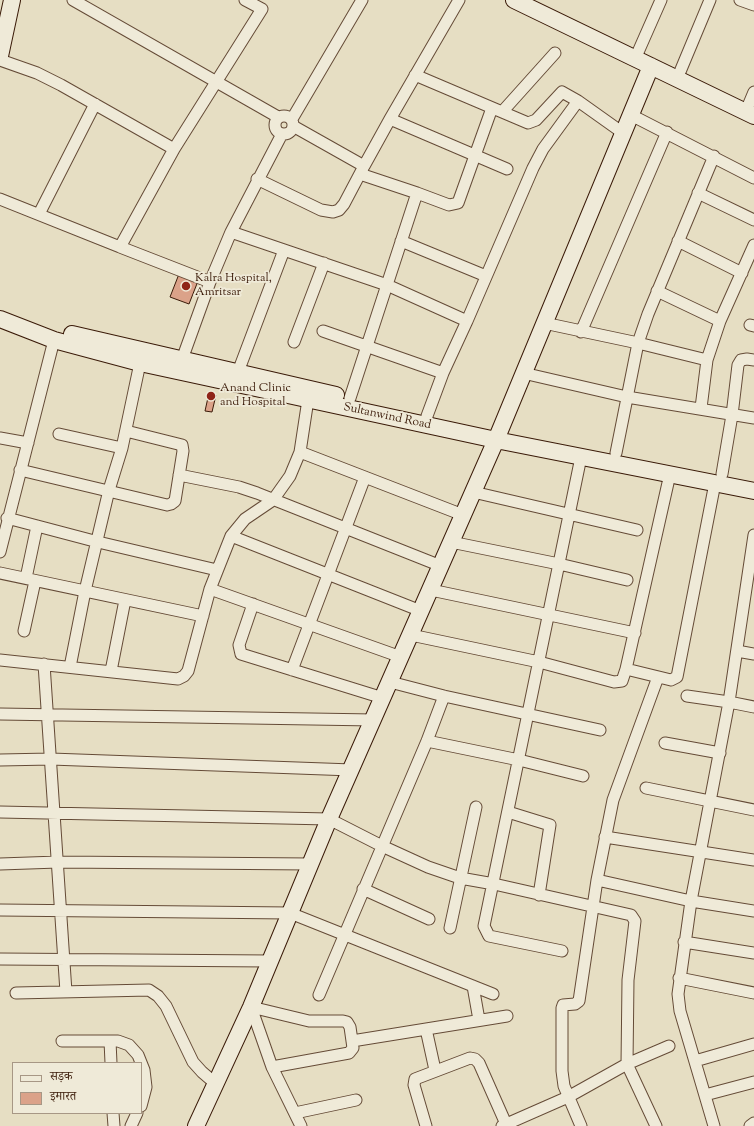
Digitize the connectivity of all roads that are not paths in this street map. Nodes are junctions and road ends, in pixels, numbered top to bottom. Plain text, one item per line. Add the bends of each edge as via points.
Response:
1 (12, 0) edge
2 (73, 0) edge
3 (245, 0) edge
4 (459, 0) edge
5 (514, 0) edge
6 (661, 0) edge
7 (710, 0) edge
8 (740, 0) edge
9 (359, 1) edge
10 (265, 5) edge
11 (754, 6) edge
12 (555, 53) dead end
13 (0, 56) edge
14 (635, 59) junction
15 (0, 60) edge
16 (651, 66) junction
17 (415, 75) junction
18 (677, 79) junction
19 (216, 83) junction
20 (754, 92) edge
21 (578, 101) junction
22 (95, 104) junction
23 (497, 110) junction
24 (750, 114) edge
25 (631, 115) junction
26 (278, 117) junction
27 (390, 119) junction
28 (292, 123) junction
29 (667, 132) junction
30 (282, 134) junction
31 (623, 134) junction
32 (174, 149) junction
33 (475, 156) junction
34 (714, 156) junction
35 (507, 169) dead end
36 (362, 170) junction
37 (754, 178) edge
38 (257, 179) junction
39 (417, 193) junction
40 (698, 193) junction
41 (0, 199) edge
42 (39, 214) junction
43 (754, 220) edge
44 (231, 232) junction
45 (401, 241) junction
46 (678, 242) junction
47 (754, 244) edge
48 (120, 247) junction
49 (284, 250) junction
50 (324, 263) junction
51 (742, 273) junction
52 (486, 276) junction
53 (210, 282) junction
54 (387, 285) junction
55 (658, 291) junction
56 (0, 319) edge
57 (467, 321) junction
58 (720, 321) junction
59 (544, 323) junction
60 (23, 326) junction
61 (323, 331) dead end
62 (581, 332) junction
63 (54, 340) junction
64 (294, 342) dead end
65 (638, 343) junction
66 (367, 345) junction
67 (707, 360) junction
68 (754, 360) edge
69 (140, 363) junction
70 (180, 365) junction
71 (238, 372) junction
72 (444, 373) junction
73 (523, 373) junction
74 (309, 394) junction
75 (627, 397) junction
76 (350, 398) junction
77 (701, 408) junction
78 (732, 414) junction
79 (427, 416) junction
80 (754, 418) edge
81 (126, 431) junction
82 (59, 434) dead end
83 (498, 436) junction
84 (0, 438) edge
85 (28, 443) junction
86 (122, 448) junction
87 (300, 452) junction
88 (616, 453) junction
89 (581, 457) junction
90 (20, 470) junction
91 (179, 474) junction
92 (670, 474) junction
93 (365, 477) junction
94 (719, 478) junction
95 (754, 480) edge
96 (109, 490) junction
97 (754, 491) edge
98 (473, 492) junction
99 (273, 500) junction
100 (569, 514) junction
101 (463, 515) junction
102 (7, 518) junction
103 (37, 526) junction
104 (346, 528) junction
105 (637, 530) dead end
106 (754, 535) edge
107 (230, 536) junction
108 (98, 542) junction
109 (451, 542) junction
110 (0, 552) edge
111 (752, 555) edge
112 (559, 564) junction
113 (441, 566) junction
114 (217, 570) junction
115 (0, 573) edge
116 (328, 574) junction
117 (31, 580) junction
118 (627, 580) dead end
119 (210, 589) junction
120 (431, 590) junction
121 (85, 591) junction
122 (125, 600) junction
123 (253, 604) junction
124 (421, 611) junction
125 (549, 614) junction
126 (203, 616) junction
127 (309, 624) junction
128 (24, 631) dead end
129 (635, 633) junction
130 (411, 635) junction
131 (736, 651) junction
132 (754, 654) edge
133 (401, 657) junction
134 (0, 660) edge
135 (539, 662) junction
136 (44, 664) junction
137 (70, 667) junction
138 (626, 669) junction
139 (292, 670) junction
140 (111, 671) junction
141 (658, 677) junction
142 (390, 682) junction
143 (444, 696) junction
144 (687, 696) dead end
145 (383, 698) junction
146 (729, 702) junction
147 (754, 707) edge
148 (0, 714) edge
149 (48, 714) junction
150 (529, 714) junction
151 (374, 720) junction
152 (600, 730) dead end
153 (426, 741) junction
154 (665, 743) dead end
155 (720, 753) junction
156 (51, 759) junction
157 (0, 760) edge
158 (519, 760) junction
159 (352, 770) junction
160 (583, 776) dead end
161 (646, 788) dead end
162 (711, 801) junction
163 (476, 807) dead end
164 (754, 810) edge
165 (0, 812) edge
166 (55, 812) junction
167 (508, 812) junction
168 (329, 819) junction
169 (605, 837) junction
170 (382, 846) junction
171 (702, 852) junction
172 (754, 860) edge
173 (58, 862) junction
174 (0, 864) edge
175 (311, 864) junction
176 (460, 878) junction
177 (597, 880) junction
178 (494, 884) junction
179 (363, 889) junction
180 (539, 895) junction
181 (691, 901) junction
182 (593, 906) junction
183 (0, 910) edge
184 (62, 911) junction
185 (754, 911) edge
186 (290, 913) junction
187 (429, 919) dead end
188 (450, 928) dead end
189 (345, 934) junction
190 (684, 942) junction
191 (562, 951) dead end
192 (754, 953) edge
193 (65, 958) junction
194 (0, 959) edge
195 (270, 960) junction
196 (679, 978) junction
197 (473, 986) junction
198 (66, 992) junction
199 (16, 993) dead end
200 (754, 993) edge
201 (493, 994) dead end
202 (319, 995) dead end
203 (251, 1007) junction
204 (507, 1016) dead end
205 (479, 1020) junction
206 (426, 1029) junction
207 (62, 1041) dead end
208 (110, 1041) junction
209 (352, 1041) junction
210 (754, 1044) edge
211 (669, 1046) dead end
212 (695, 1061) junction
213 (111, 1062) edge
214 (141, 1062) edge
215 (626, 1064) junction
216 (142, 1065) edge
217 (272, 1067) junction
218 (435, 1070) junction
219 (754, 1082) edge
220 (216, 1084) junction
221 (705, 1095) junction
222 (568, 1097) junction
223 (356, 1100) dead end
224 (142, 1102) edge
225 (295, 1113) junction
226 (113, 1114) edge
227 (137, 1114) edge
228 (754, 1123) edge
229 (504, 1125) edge
230 (114, 1126) edge
231 (131, 1126) edge
232 (196, 1126) edge
233 (301, 1126) edge
234 (426, 1126) edge
235 (581, 1126) edge
236 (656, 1126) edge
237 (714, 1126) edge
238 (750, 1126) edge

1 - 13 main road
2 - 19 street
3 - 10 street
4 - 17 street
5 - 14 main road
6 - 14 street
7 - 18 street
8 - 11 street
9 - 28 street
10 - 19 street
12 - 23 street
14 - 16 main road
15 - 22 street via 37,73
16 - 18 main road
16 - 25 main road
17 - 23 street
17 - 27 street
18 - 24 main road
19 - 26 street
19 - 32 street
20 - 24 street
21 - 23 street via 565,92 559,93 532,123
21 - 31 street
21 - 52 street via 543,149 533,168
22 - 32 street
22 - 42 street
23 - 33 street
25 - 29 street
25 - 31 main road
26 - 28 street via 286,115
26 - 30 street via 274,123 276,130
27 - 33 street
27 - 36 street
28 - 30 street via 289,132
28 - 36 street
29 - 34 street
29 - 62 street
30 - 38 street
31 - 59 main road
32 - 48 street
33 - 35 street
33 - 39 street via 458,203 449,205
34 - 37 street
34 - 40 street
36 - 38 street via 344,204 333,212 321,210
36 - 39 street
38 - 44 street
39 - 45 street
40 - 43 street
40 - 46 street
41 - 42 street
42 - 48 street
44 - 49 street
44 - 53 street
45 - 52 street
45 - 54 street
46 - 51 street
46 - 55 street
47 - 51 street
48 - 53 street
49 - 50 street
49 - 71 street
50 - 54 street
50 - 64 street
51 - 58 street
52 - 57 street
53 - 70 street
54 - 57 street
54 - 66 street
55 - 58 street
55 - 65 street
56 - 60 main road, Sultanwind Road
57 - 72 street
58 - 67 street
59 - 62 street
59 - 73 main road
60 - 63 main road, Sultanwind Road
60 - 70 main road, Sultanwind Road via 54,330
61 - 66 street
62 - 65 street
63 - 69 main road, Sultanwind Road
63 - 85 street
65 - 67 street
65 - 75 street
66 - 72 street
66 - 76 street
67 - 77 street
68 - 78 street via 740,360
69 - 70 main road, Sultanwind Road
69 - 81 street
70 - 71 main road, Sultanwind Road
70 - 74 main road, Sultanwind Road
71 - 74 main road, Sultanwind Road
72 - 79 street
73 - 75 street
73 - 83 main road
74 - 76 main road, Sultanwind Road
74 - 83 main road, Sultanwind Road
74 - 87 street
75 - 77 street
75 - 88 street
76 - 79 main road, Sultanwind Road
77 - 78 street
78 - 80 street
78 - 94 street
79 - 83 main road, Sultanwind Road
81 - 86 street
81 - 91 street via 180,443 183,451
82 - 86 street
83 - 88 main road, Sultanwind Road
83 - 89 main road, Sultanwind Road
83 - 98 main road
84 - 85 street
85 - 90 street
86 - 96 street
87 - 93 street
87 - 99 street via 290,476
88 - 94 main road, Sultanwind Road
89 - 92 main road, Sultanwind Road
89 - 100 street
90 - 96 street
90 - 102 street
91 - 96 street via 175,501 167,505
91 - 99 street via 239,488
92 - 94 main road, Sultanwind Road
92 - 129 street
93 - 101 street
93 - 104 street
94 - 95 main road
94 - 97 main road, Sultanwind Road
94 - 141 street via 677,676 671,680
96 - 108 street
98 - 100 street
98 - 101 main road
99 - 104 street
99 - 107 street via 245,519
100 - 105 street
100 - 112 street
101 - 109 main road
102 - 103 street
102 - 110 street
103 - 108 street
103 - 117 street
104 - 113 street
104 - 116 street
106 - 111 street
107 - 114 street
107 - 116 street
108 - 114 street
108 - 121 street
109 - 112 street
109 - 113 main road
111 - 131 street
112 - 118 street
112 - 125 street
113 - 120 main road
114 - 119 street
115 - 117 street
116 - 124 street
116 - 127 street
117 - 121 street
117 - 128 street
119 - 123 street
119 - 126 street
120 - 124 main road
120 - 125 street
121 - 122 street
121 - 137 street
122 - 126 street
122 - 140 street
123 - 127 street
123 - 139 street via 239,645 241,654
124 - 130 main road
125 - 129 street
125 - 135 street
126 - 140 street via 188,670 184,676 178,679
127 - 133 street
127 - 139 street
129 - 138 street
130 - 133 main road
130 - 135 street
131 - 132 street
131 - 146 street
133 - 142 main road
134 - 136 street
135 - 138 street via 618,682 624,678
135 - 150 street
136 - 137 street
136 - 149 street
137 - 140 street
138 - 141 street
139 - 145 street
141 - 169 street via 613,800
142 - 143 street
142 - 145 main road
143 - 150 street
143 - 153 street
144 - 146 street
145 - 151 main road
146 - 147 street
146 - 155 street
148 - 149 street
149 - 151 street
149 - 156 street
150 - 152 street
150 - 158 street
151 - 159 main road
153 - 158 street
153 - 170 street
154 - 155 street
155 - 162 street
156 - 157 street
156 - 159 street
156 - 166 street
158 - 160 street
158 - 167 street
159 - 168 main road
161 - 162 street
162 - 164 street
162 - 171 street
163 - 176 street
165 - 166 street
166 - 168 street
166 - 173 street
167 - 178 street
167 - 180 street via 550,825
168 - 170 street
168 - 175 main road
169 - 171 street
169 - 177 street
170 - 176 street
170 - 179 street
171 - 172 street
171 - 181 street
173 - 174 street
173 - 175 street
173 - 184 street
175 - 186 main road
176 - 178 street
176 - 188 street
177 - 181 street
177 - 182 street
178 - 180 street
178 - 191 street via 484,926 489,936
179 - 187 street
179 - 189 street
180 - 182 street
181 - 185 street
181 - 190 street
182 - 215 street via 631,915 635,921 628,980
182 - 222 street via 579,1001 576,1004 563,1005 562,1008 562,1071
183 - 184 street
184 - 186 street
184 - 193 street
186 - 189 street
186 - 195 main road
189 - 197 street
189 - 202 street
190 - 192 street
190 - 196 street
193 - 194 street
193 - 195 street
193 - 198 street
195 - 203 main road
196 - 200 street
196 - 212 street via 680,1011
197 - 201 street
197 - 205 street
198 - 199 street
198 - 220 street via 149,990 166,1006 194,1062
203 - 209 street via 309,1021 347,1022
203 - 217 street
203 - 220 main road
204 - 205 street
205 - 206 street
206 - 209 street
206 - 218 street
207 - 208 street
208 - 213 street
208 - 214 street via 129,1045
209 - 217 street via 353,1048 349,1053
210 - 212 street
211 - 215 street
212 - 221 street
215 - 222 street
215 - 236 street
216 - 224 street via 146,1086
217 - 225 street
218 - 229 street via 470,1058 475,1059 479,1063
218 - 234 street via 415,1079 414,1085
219 - 221 street
220 - 232 main road
221 - 237 street
222 - 229 street
222 - 235 street
223 - 225 street
225 - 233 street
226 - 230 street
227 - 231 street
228 - 238 street

